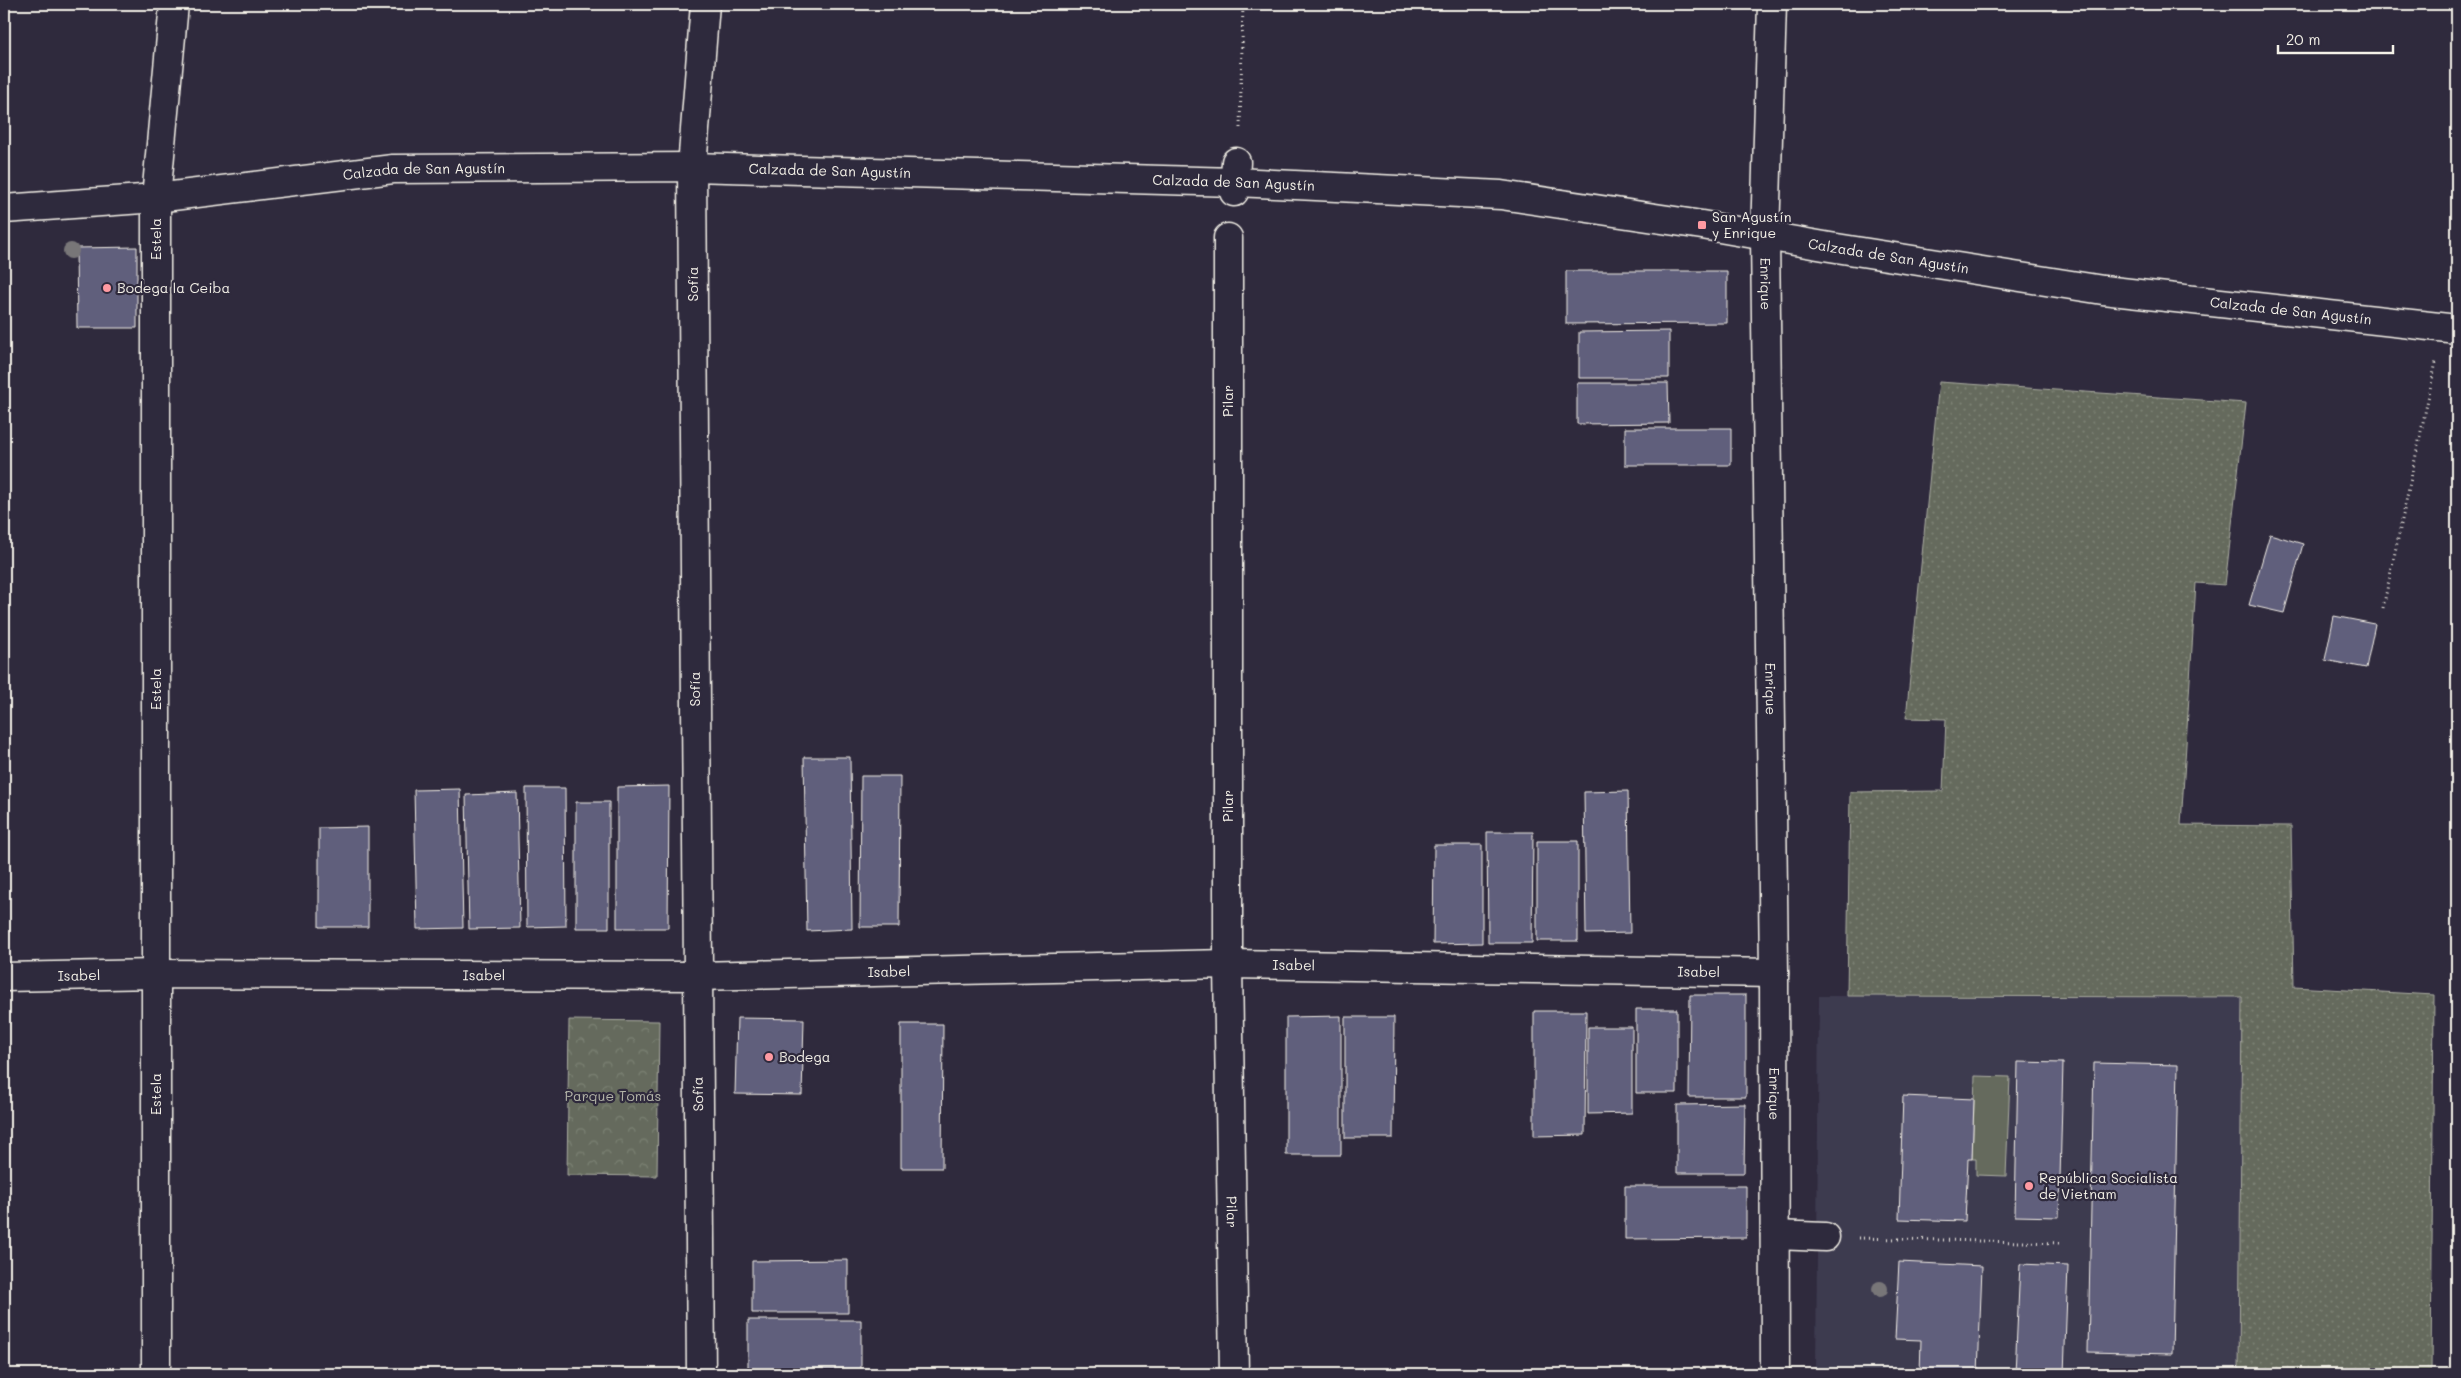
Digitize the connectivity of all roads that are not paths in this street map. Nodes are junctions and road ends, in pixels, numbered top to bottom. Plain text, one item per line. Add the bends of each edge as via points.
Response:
1 (174, 4) edge
2 (705, 4) edge
3 (1772, 4) edge
4 (692, 167) junction
5 (156, 198) junction
6 (4, 209) edge
7 (1765, 236) junction
8 (1228, 238) dead end
9 (2450, 329) edge
10 (1228, 964) junction
11 (1774, 973) junction
12 (156, 974) junction
13 (697, 976) junction
14 (4, 977) edge
15 (1775, 1235) junction
16 (1825, 1237) road end
17 (156, 1374) edge
18 (701, 1374) edge
19 (1234, 1374) edge
20 (1775, 1374) edge

1 - 5 street, Estela
2 - 4 street, Sofía
3 - 7 street, Enrique
4 - 5 street, Calzada de San Agustín via 393,169
4 - 7 street, Calzada de San Agustín via 1235,179 1502,195
4 - 13 street, Sofía
5 - 6 street, Calzada de San Agustín
5 - 12 street, Estela
7 - 9 street, Calzada de San Agustín via 2103,290
7 - 11 street, Enrique
8 - 10 street, Pilar
10 - 11 street, Isabel
10 - 13 street, Isabel
10 - 19 street, Pilar
11 - 15 street, Enrique
12 - 13 street, Isabel
12 - 14 street, Isabel
12 - 17 street, Estela
13 - 18 street, Sofía
15 - 16 street
15 - 20 street, Enrique

